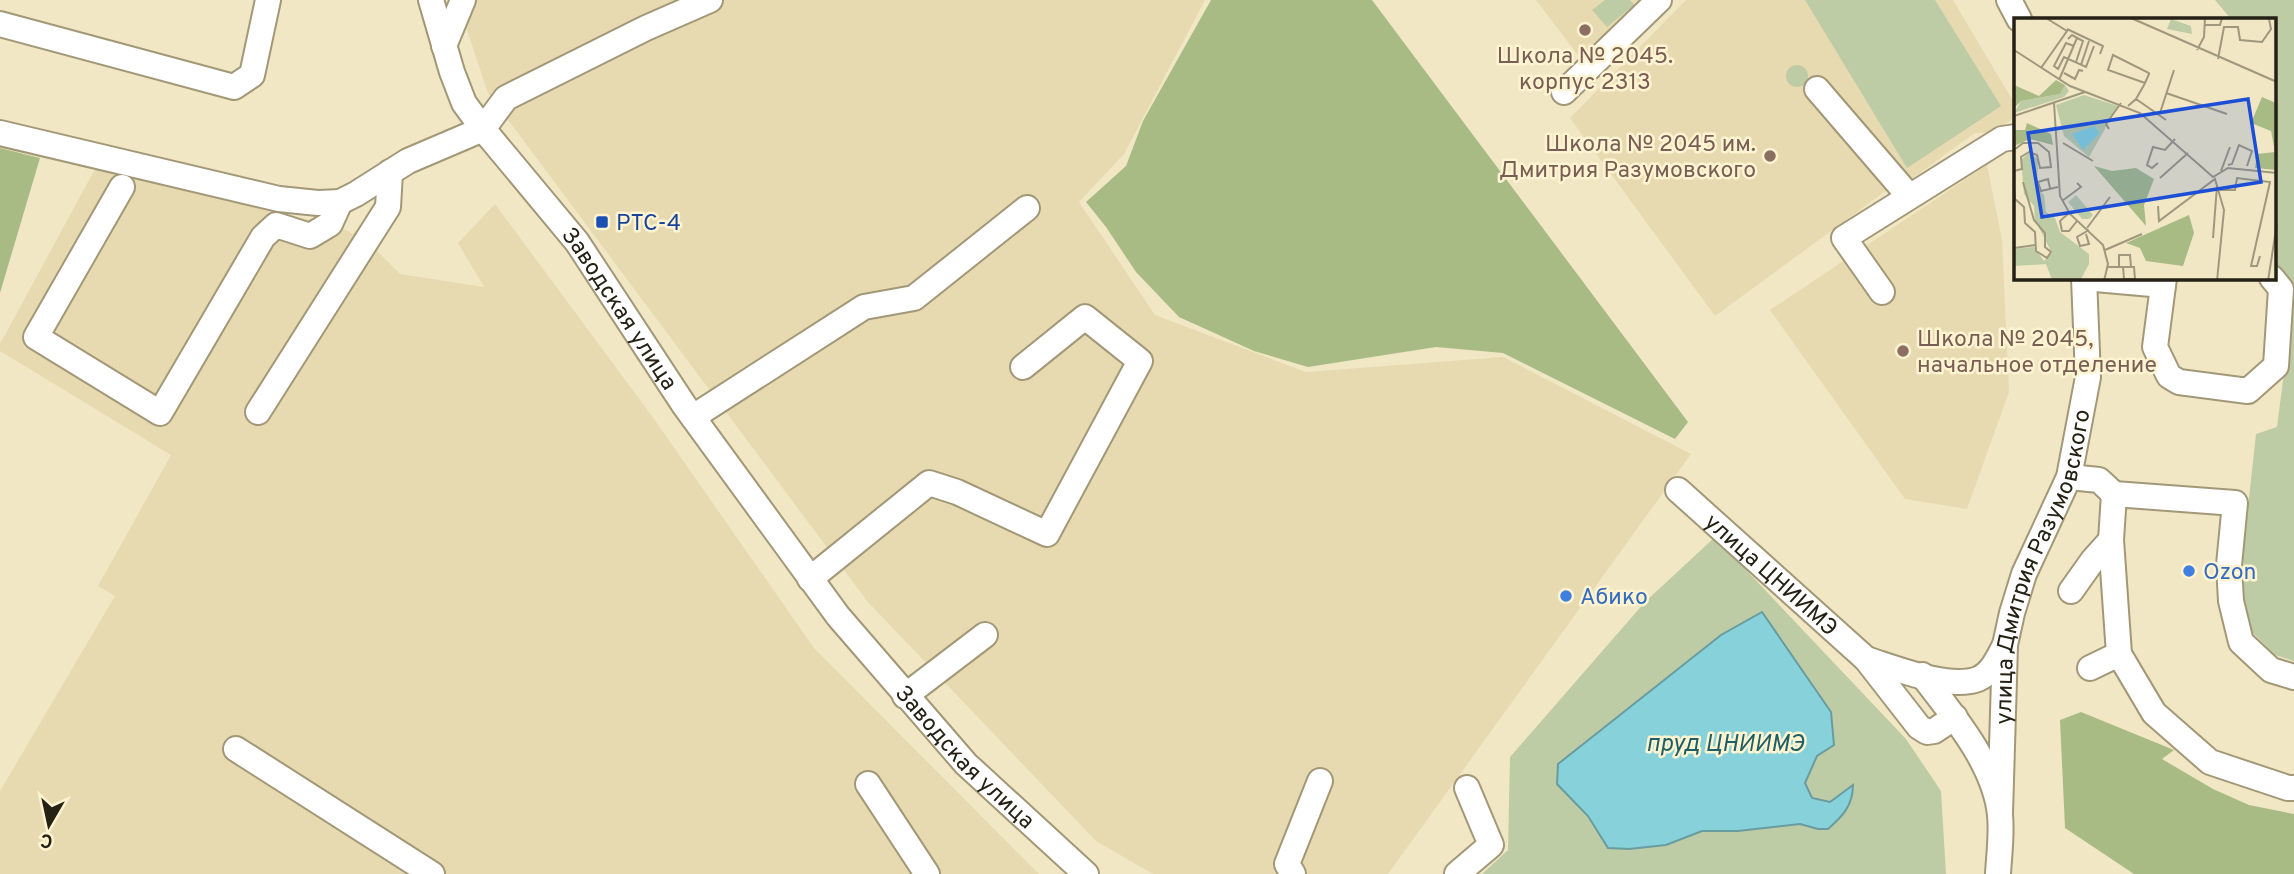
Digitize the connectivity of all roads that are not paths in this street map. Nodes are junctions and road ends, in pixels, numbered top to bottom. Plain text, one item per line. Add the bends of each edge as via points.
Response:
1 (268, 0) edge
2 (431, 0) edge
3 (463, 0) edge
4 (710, 0) edge
5 (1659, 0) edge
6 (2009, 0) edge
7 (2018, 18) edge
8 (0, 24) edge
9 (444, 46) junction
10 (1817, 89) dead end
11 (1564, 92) dead end
12 (483, 129) junction
13 (0, 133) edge
14 (2014, 136) edge
15 (390, 172) junction
16 (122, 187) dead end
17 (1909, 196) junction
18 (340, 202) junction
19 (1027, 208) dead end
20 (2084, 280) edge
21 (2124, 280) edge
22 (2274, 280) edge
23 (2164, 282) edge
24 (1882, 292) dead end
25 (1023, 367) dead end
26 (258, 412) dead end
27 (693, 418) junction
28 (2069, 477) junction
29 (1678, 490) dead end
30 (2114, 494) junction
31 (2111, 540) junction
32 (810, 579) junction
33 (2071, 591) dead end
34 (985, 635) dead end
35 (2005, 645) junction
36 (2119, 654) junction
37 (1866, 659) junction
38 (2090, 668) dead end
39 (1922, 675) junction
40 (2294, 677) edge
41 (905, 696) junction
42 (1955, 717) junction
43 (236, 749) dead end
44 (1320, 781) dead end
45 (868, 784) dead end
46 (1467, 788) dead end
47 (2294, 788) edge
48 (2000, 814) junction
49 (922, 872) edge
50 (432, 874) edge
51 (1086, 874) edge
52 (1293, 874) edge
53 (1457, 874) edge
54 (1998, 874) edge

1 - 8 street via 252,75 234,87
2 - 9 street, Заводская улица
3 - 9 street
4 - 12 street via 506,98
5 - 11 street
6 - 7 street
9 - 12 street, Заводская улица via 464,103
10 - 17 street
12 - 15 street
12 - 27 street, Заводская улица via 577,242
13 - 18 street via 279,199
14 - 17 street via 2001,139
15 - 18 street
15 - 26 street via 388,208
16 - 18 street via 36,337 160,413 263,237 276,225 310,236 330,225
17 - 24 street via 1844,238
19 - 27 street via 914,298 864,307
20 - 28 street, улица Дмитрия Разумовского via 2088,377
21 - 23 street
22 - 23 street via 2281,289 2276,366 2248,391 2179,382 2169,376 2155,347
25 - 32 street via 1085,317 1140,361 1047,534 929,483
27 - 32 street, Заводская улица
28 - 30 street via 2099,480
28 - 35 street, улица Дмитрия Разумовского via 2024,574
29 - 37 street, улица ЦНИИМЭ
30 - 31 street
30 - 40 street via 2235,503 2229,565 2231,601 2241,642 2271,670
31 - 33 street
31 - 36 street
32 - 41 street, Заводская улица
34 - 41 street
35 - 39 street, улица ЦНИИМЭ via 1993,667 1979,678 1942,682
35 - 48 street, улица Дмитрия Разумовского
36 - 38 street
36 - 47 street via 2154,713 2210,762
37 - 39 street, улица ЦНИИМЭ
37 - 42 street, улица ЦНИИМЭ via 1919,727 1927,732
39 - 42 street
41 - 51 street, Заводская улица via 966,764
42 - 48 street via 1989,775
43 - 50 street
44 - 52 street via 1287,864
45 - 49 street
46 - 53 street via 1491,845
48 - 54 street, улица Дмитрия Разумовского

